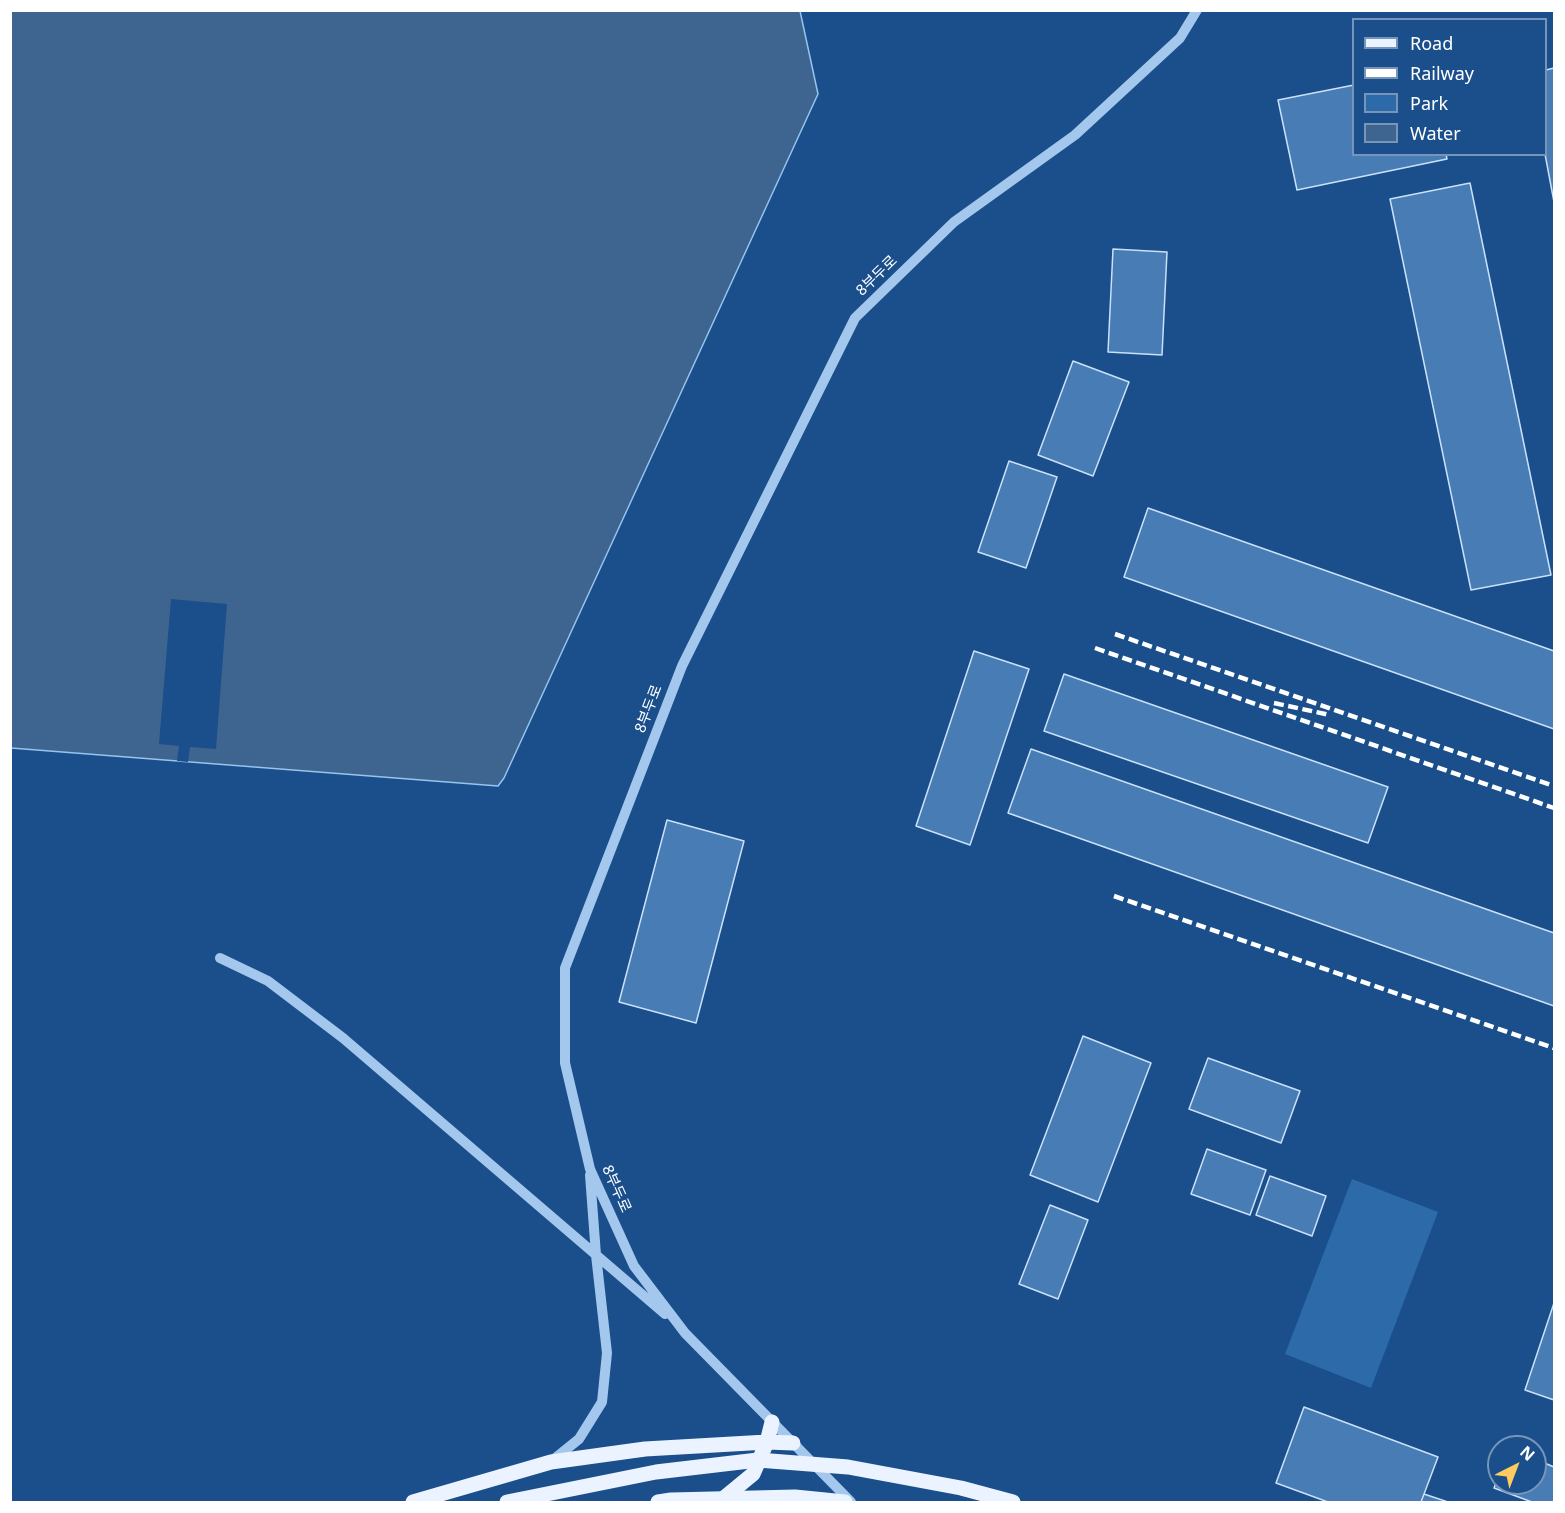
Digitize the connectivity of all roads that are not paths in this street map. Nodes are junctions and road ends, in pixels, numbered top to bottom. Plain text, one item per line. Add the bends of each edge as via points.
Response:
1 (1197, 10) edge
2 (220, 958) dead end
3 (590, 1168) junction
4 (596, 1255) junction
5 (681, 1328) junction
6 (772, 1422) junction
7 (767, 1442) junction
8 (793, 1443) junction
9 (551, 1462) junction
10 (413, 1503) edge
11 (507, 1503) edge
12 (658, 1503) edge
13 (720, 1503) edge
14 (845, 1503) edge
15 (851, 1503) edge
16 (1013, 1503) edge

1 - 3 street, 8부두로 via 1180,39 1075,135 954,222 855,318 682,666 565,968 565,1063
2 - 4 street via 268,981 343,1038
3 - 4 street
3 - 5 street, 8부두로 via 634,1266
4 - 5 street
4 - 9 street via 607,1353 602,1402 579,1439
5 - 6 street, 8부두로
6 - 7 main road
6 - 8 street, 8부두로
7 - 8 main road
7 - 9 main road via 645,1449
7 - 13 main road via 753,1474
8 - 15 street, 8부두로
9 - 10 main road
11 - 16 main road, bridge via 656,1472 758,1460 848,1467 961,1488
12 - 14 main road, bridge via 795,1497

